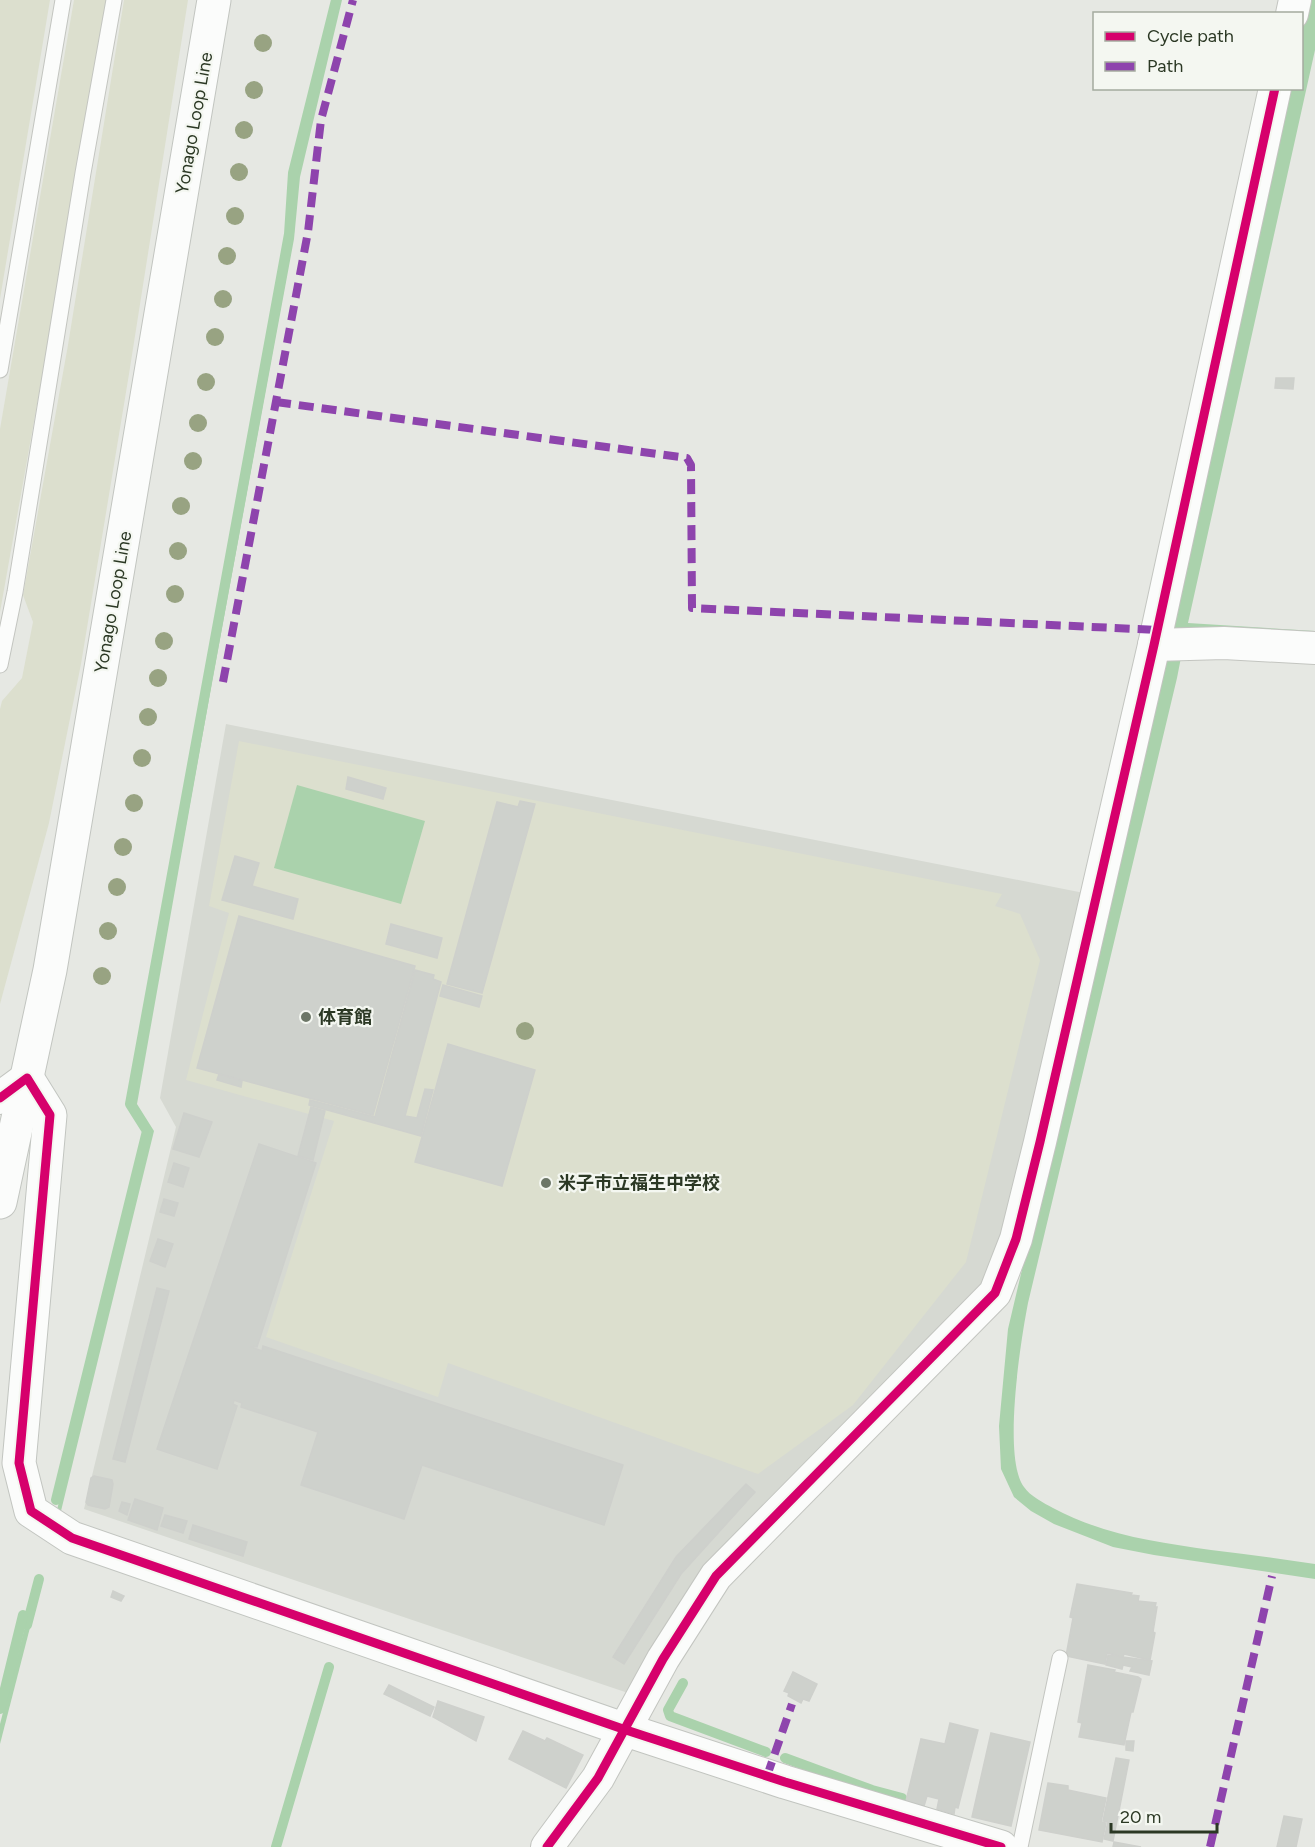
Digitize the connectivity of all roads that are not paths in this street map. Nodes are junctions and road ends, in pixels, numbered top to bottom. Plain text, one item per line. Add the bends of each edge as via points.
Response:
1 (63, 0) edge
2 (114, 0) edge
3 (214, 0) edge
4 (1275, 90) edge
5 (0, 370) edge
6 (1154, 645) junction
7 (1315, 648) edge
8 (0, 665) edge
9 (27, 1078) junction
10 (0, 1098) edge
11 (0, 1202) edge
12 (1060, 1658) dead end
13 (623, 1729) junction
14 (990, 1846) edge
15 (547, 1847) edge
16 (1020, 1847) edge

1 - 5 lane
2 - 8 lane
3 - 9 street, Yonago Loop Line via 50,970
4 - 6 street
6 - 7 street
6 - 13 street via 1040,1142 1016,1239 995,1293 717,1576
9 - 10 street
9 - 11 street, Yonago Loop Line
9 - 13 street via 50,1115 19,1463 31,1511 72,1538
12 - 16 lane
13 - 14 street
13 - 15 street via 598,1778

